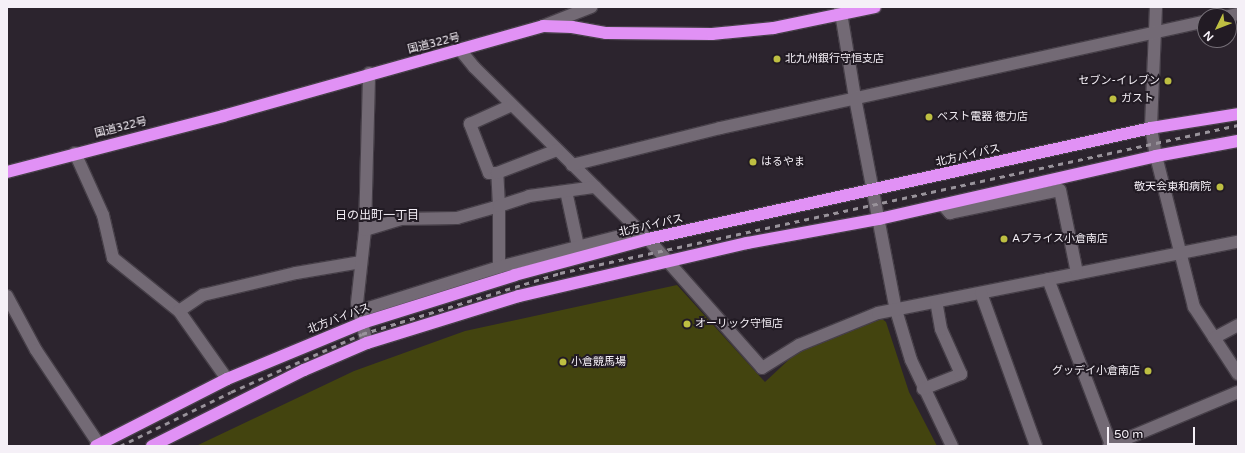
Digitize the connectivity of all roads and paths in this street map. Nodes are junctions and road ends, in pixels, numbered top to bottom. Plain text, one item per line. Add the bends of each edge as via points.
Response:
1 (591, 7) edge
2 (875, 7) edge
3 (1156, 7) edge
4 (841, 11) edge
5 (1197, 23) edge
6 (542, 26) junction
7 (1155, 32) junction
8 (461, 51) junction
9 (370, 73) junction
10 (855, 98) junction
11 (512, 105) junction
12 (1238, 114) edge
13 (1151, 128) junction
14 (1238, 141) edge
15 (557, 150) junction
16 (75, 153) junction
17 (1156, 156) junction
18 (572, 165) junction
19 (7, 172) edge
20 (498, 173) junction
21 (595, 187) junction
22 (873, 190) junction
23 (566, 191) junction
24 (943, 205) junction
25 (499, 206) junction
26 (879, 219) junction
27 (365, 230) junction
28 (644, 235) junction
29 (1238, 242) edge
30 (578, 246) junction
31 (1180, 252) junction
32 (668, 261) junction
33 (361, 262) junction
34 (499, 268) junction
35 (1077, 273) junction
36 (1048, 279) junction
37 (981, 293) junction
38 (7, 296) edge
39 (936, 302) junction
40 (896, 310) junction
41 (179, 311) junction
42 (359, 311) junction
43 (362, 323) junction
44 (1238, 325) edge
45 (1214, 338) junction
46 (367, 343) junction
47 (1238, 374) edge
48 (228, 379) junction
49 (923, 389) junction
50 (1238, 392) edge
51 (98, 446) edge
52 (152, 446) edge
53 (952, 446) edge
54 (1036, 446) edge
55 (1110, 446) edge

1 - 6 street
2 - 4 highway, 国道322号
3 - 7 street
4 - 6 highway, 国道322号 via 774,28 712,34 606,33 572,27
4 - 10 street
5 - 7 street
6 - 8 highway, 国道322号
7 - 10 street
7 - 13 street
8 - 9 highway, 国道322号
8 - 11 street
9 - 16 highway, 国道322号 via 224,116
9 - 27 street
10 - 18 street
10 - 22 street
11 - 15 street
11 - 20 street via 470,124 489,173
12 - 13 highway, 北方バイパス
13 - 17 street
13 - 22 highway, 北方バイパス
14 - 17 highway
15 - 18 street
15 - 20 street
16 - 19 highway, 国道322号
16 - 41 street via 103,214 113,258
17 - 24 highway
17 - 31 street
18 - 21 street
20 - 25 street
21 - 23 street
21 - 28 street
22 - 26 street
22 - 28 highway, 北方バイパス
23 - 25 street via 529,196
23 - 30 street
24 - 26 highway
24 - 35 street via 950,213 1060,190
25 - 27 street via 457,218 400,220
25 - 34 street
26 - 32 highway via 747,243
26 - 40 street
27 - 33 street
28 - 30 street
28 - 32 street
28 - 43 highway, 北方バイパス
29 - 31 street
30 - 34 street
31 - 35 street
31 - 45 street via 1194,307
32 - 40 street via 762,368 799,345 878,313
32 - 46 highway via 519,296
33 - 41 street via 296,273 204,295
33 - 42 street via 357,303
34 - 42 street
35 - 36 street
36 - 37 street
36 - 55 street
37 - 39 street
37 - 54 street
38 - 51 street via 36,350
39 - 40 street
39 - 49 street via 941,328 961,374
40 - 49 street
41 - 48 street
42 - 43 street
43 - 46 street
43 - 48 highway, 北方バイパス
44 - 45 street
45 - 47 street
46 - 52 highway via 304,370
48 - 51 highway, 北方バイパス
49 - 53 street
50 - 55 street

